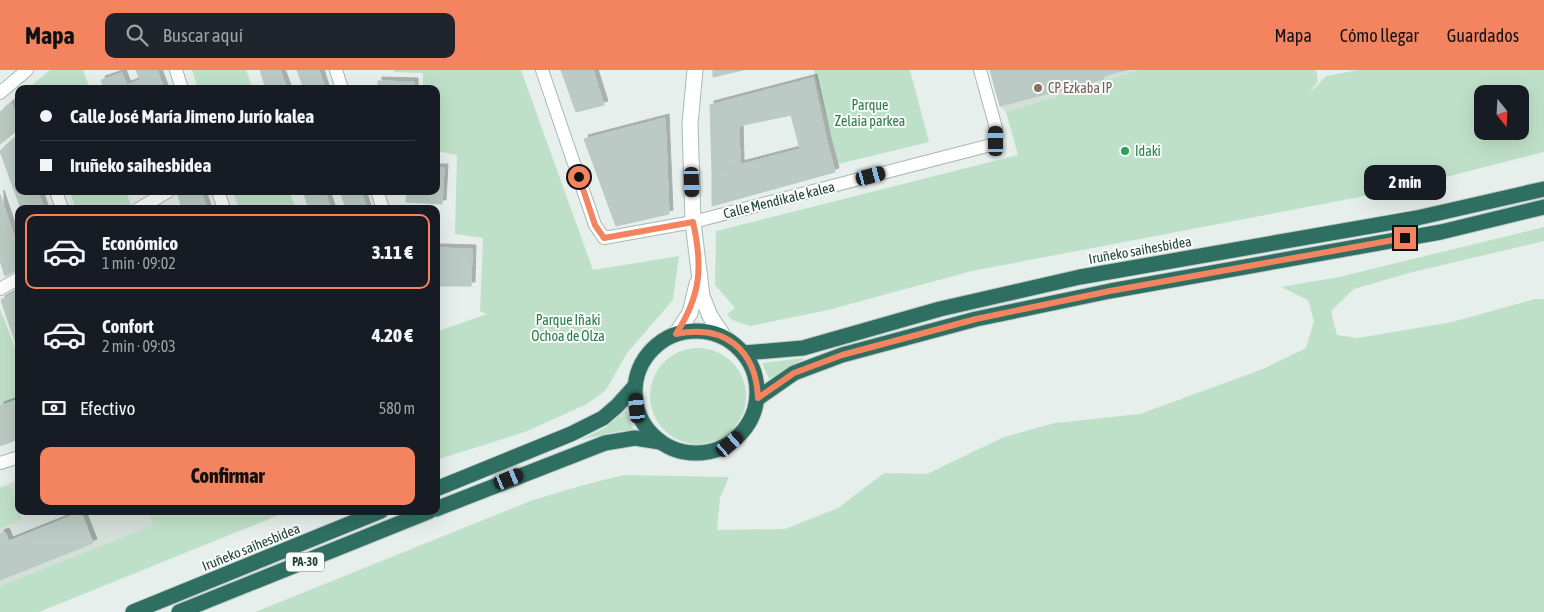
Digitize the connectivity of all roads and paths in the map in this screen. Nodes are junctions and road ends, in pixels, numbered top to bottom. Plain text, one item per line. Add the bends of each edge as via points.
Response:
1 (176, 70) edge
2 (336, 70) edge
3 (542, 70) edge
4 (695, 70) edge
5 (980, 70) edge
6 (22, 79) edge
7 (181, 85) edge
8 (341, 85) edge
9 (0, 93) edge
10 (1544, 189) edge
11 (161, 195) edge
12 (145, 205) edge
13 (1544, 207) edge
14 (693, 222) junction
15 (699, 275) junction
16 (15, 280) edge
17 (0, 289) edge
18 (676, 334) junction
19 (724, 337) junction
20 (744, 353) junction
21 (635, 386) junction
22 (758, 398) junction
23 (660, 442) junction
24 (15, 458) edge
25 (0, 463) edge
26 (440, 487) edge
27 (440, 507) edge
28 (371, 515) edge
29 (420, 515) edge
30 (133, 612) edge
31 (179, 612) edge

1 - 7 street
2 - 8 street
3 - 14 street via 595,225 604,238
4 - 14 main road via 690,124
5 - 14 street, Calle Mendikale kalea via 996,128 996,141 991,145
6 - 9 street
10 - 20 highway, Iruñeko saihesbidea via 1417,218 1080,277 940,309 803,348
11 - 12 street
13 - 22 highway via 1441,232 1110,291 976,319 842,355 794,373
14 - 15 main road
15 - 18 main road via 690,313
15 - 19 main road via 707,309
16 - 17 street
18 - 19 highway via 708,332
18 - 21 highway via 648,354 639,369
19 - 20 highway
20 - 22 highway via 757,382
21 - 23 highway via 637,408 645,427
21 - 26 highway via 618,406 595,422
22 - 23 highway via 744,432 722,448 695,454
23 - 27 highway via 635,438 605,443
24 - 25 street
28 - 30 highway, Iruñeko saihesbidea / PA-30
29 - 31 highway, PA-30

